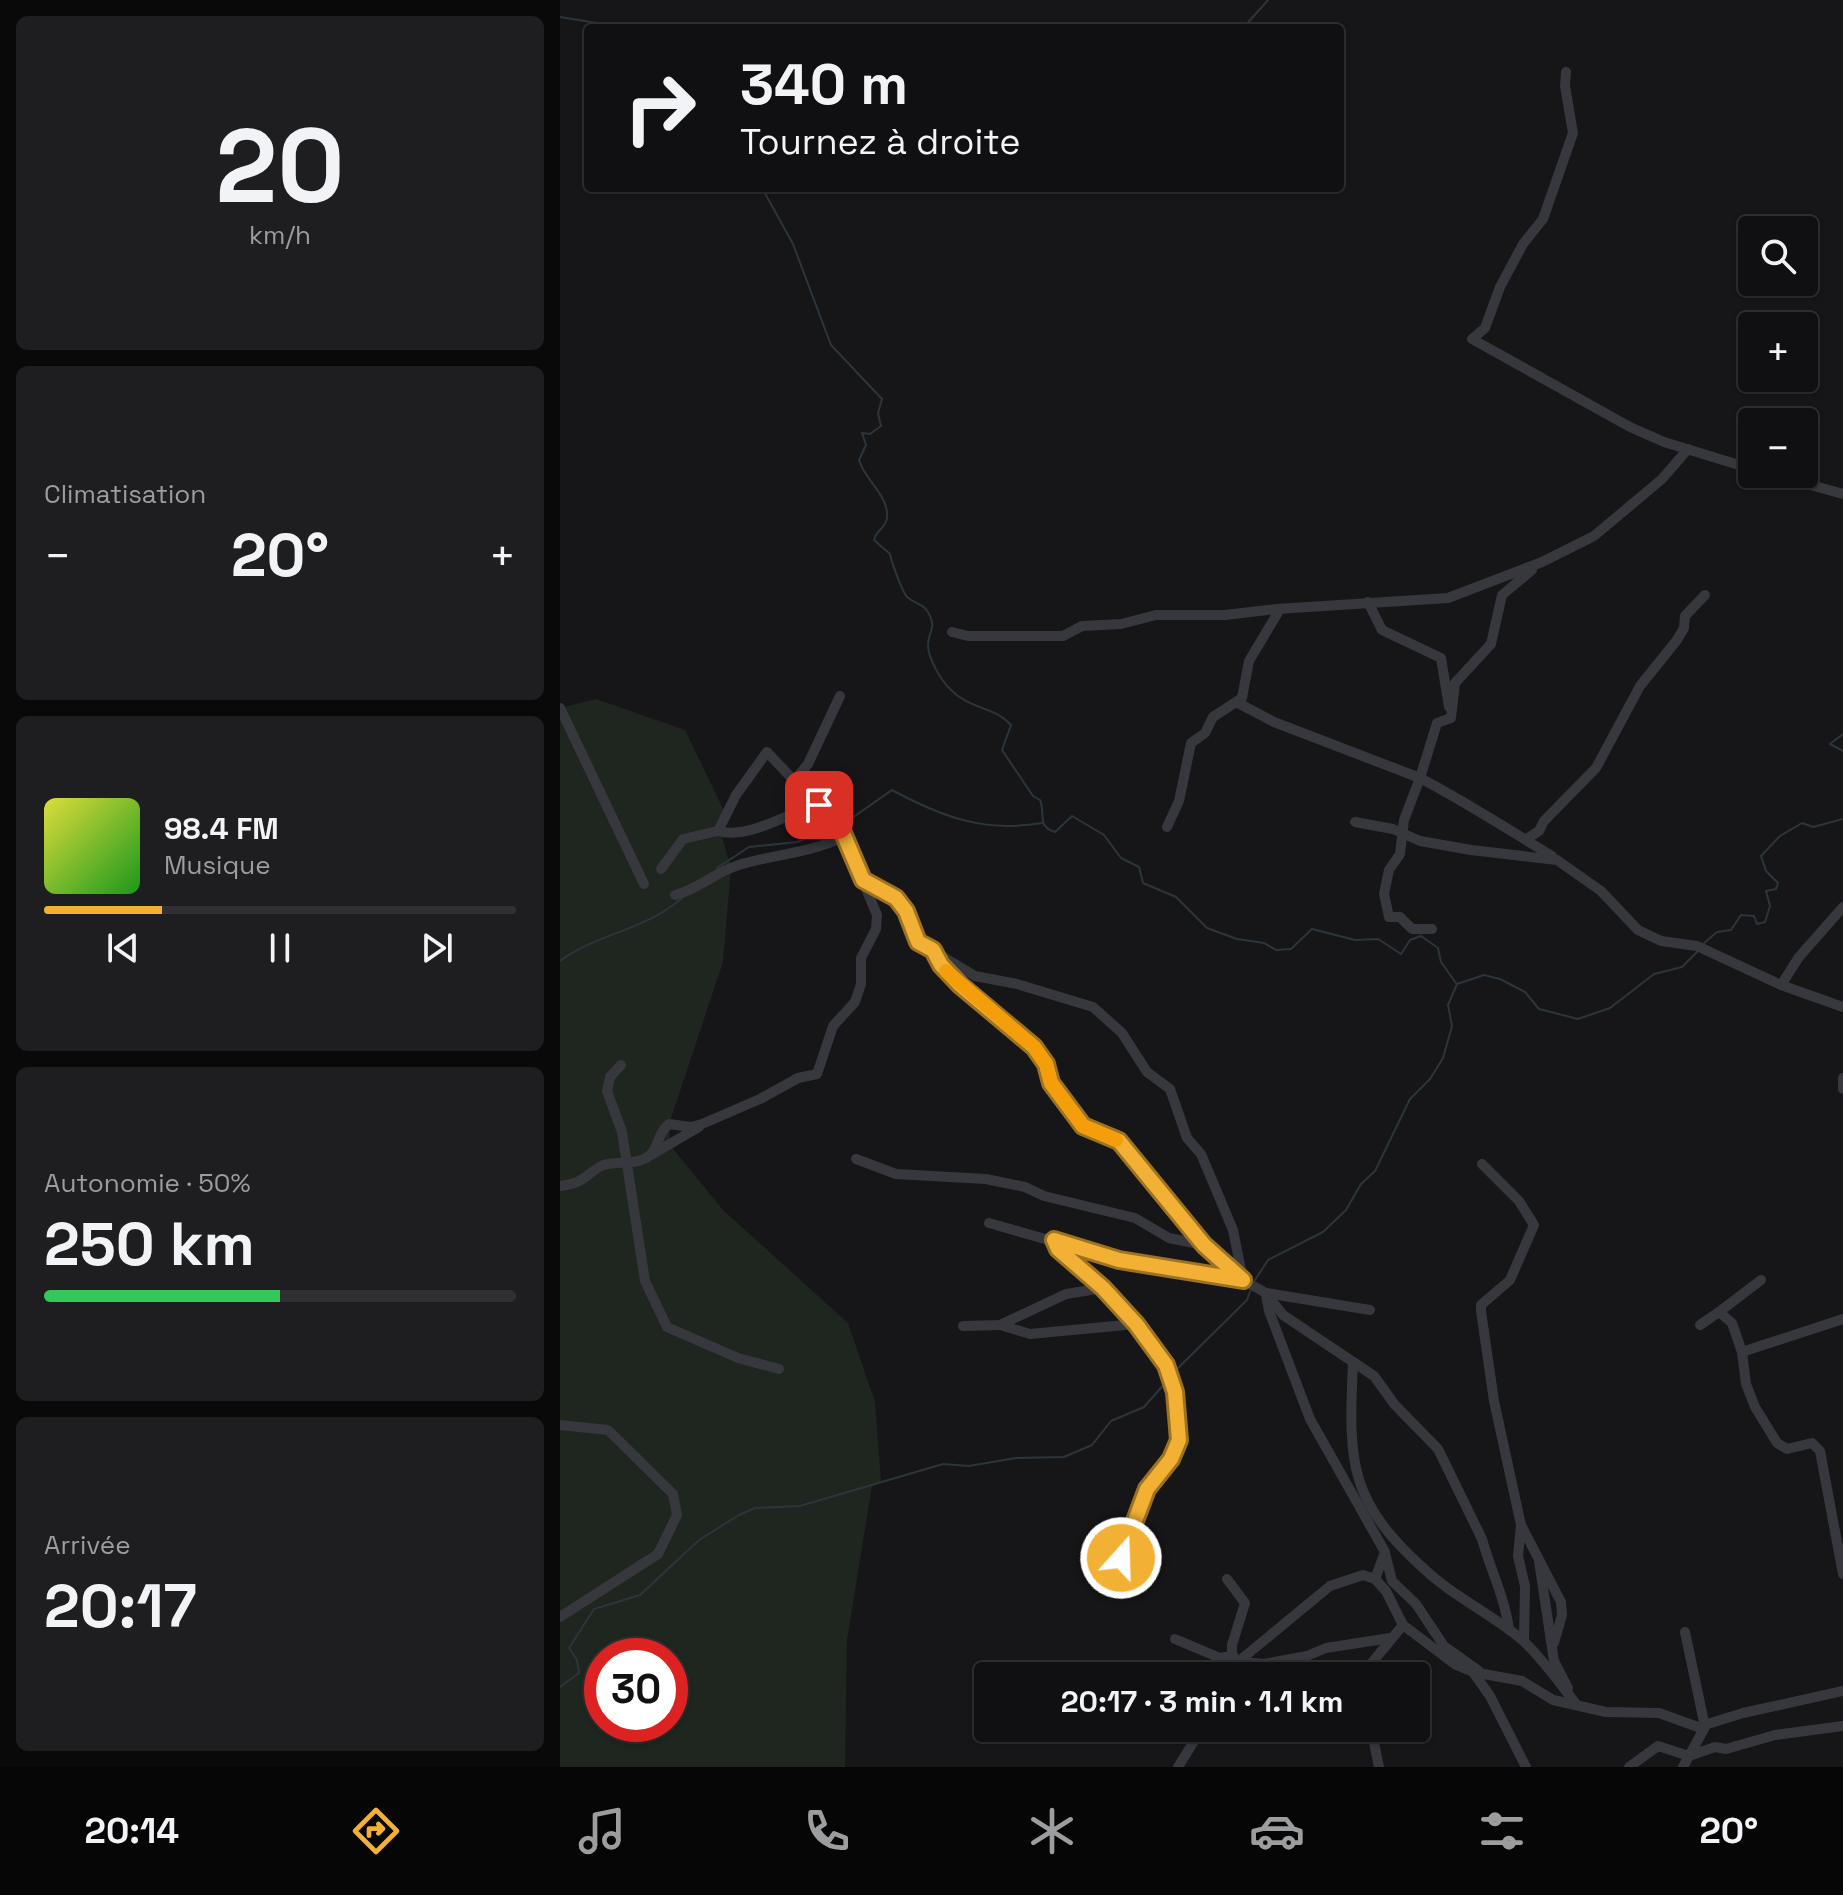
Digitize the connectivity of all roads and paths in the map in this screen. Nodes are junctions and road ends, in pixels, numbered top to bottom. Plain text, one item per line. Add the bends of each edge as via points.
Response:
1 (1566, 72) dead end
2 (1688, 449) junction
3 (1738, 465) edge
4 (1818, 487) edge
5 (1843, 494) edge
6 (1542, 562) junction
7 (1705, 595) dead end
8 (1368, 602) junction
9 (1280, 609) junction
10 (952, 632) dead end
11 (840, 696) dead end
12 (1238, 703) junction
13 (560, 708) edge
14 (1451, 718) junction
15 (1420, 778) junction
16 (794, 781) junction
17 (819, 805) junction
18 (1355, 822) dead end
19 (1167, 827) dead end
20 (718, 831) junction
21 (1404, 835) junction
22 (843, 837) junction
23 (1528, 838) junction
24 (1557, 860) junction
25 (661, 869) dead end
26 (863, 880) junction
27 (644, 884) dead end
28 (675, 895) dead end
29 (1843, 907) edge
30 (1432, 929) dead end
31 (933, 950) junction
32 (1781, 985) junction
33 (1843, 1007) edge
34 (621, 1065) dead end
35 (1843, 1078) edge
36 (1843, 1089) edge
37 (702, 1124) junction
38 (649, 1156) junction
39 (856, 1159) dead end
40 (626, 1163) junction
41 (1482, 1164) dead end
42 (560, 1186) edge
43 (989, 1223) dead end
44 (1054, 1240) junction
45 (1204, 1245) junction
46 (1243, 1280) junction
47 (1761, 1280) dead end
48 (1103, 1288) junction
49 (1266, 1293) junction
50 (1370, 1310) dead end
51 (1719, 1312) junction
52 (1843, 1319) edge
53 (1136, 1324) junction
54 (1000, 1325) junction
55 (1700, 1325) dead end
56 (963, 1326) dead end
57 (1742, 1352) junction
58 (1353, 1362) junction
59 (779, 1369) dead end
60 (560, 1425) edge
61 (1521, 1525) junction
62 (1385, 1552) junction
63 (1121, 1558) dead end
64 (1843, 1574) edge
65 (1227, 1579) dead end
66 (1375, 1579) junction
67 (560, 1617) edge
68 (1403, 1625) junction
69 (1509, 1630) junction
70 (1685, 1632) dead end
71 (1390, 1638) junction
72 (1175, 1639) dead end
73 (1524, 1641) junction
74 (1237, 1659) junction
75 (1236, 1662) edge
76 (1372, 1662) edge
77 (1477, 1672) junction
78 (1843, 1691) edge
79 (1576, 1704) junction
80 (1843, 1726) edge
81 (1705, 1727) junction
82 (1193, 1742) edge
83 (1374, 1742) edge
84 (1689, 1756) junction
85 (1178, 1767) edge
86 (1379, 1767) edge
87 (1526, 1767) edge
88 (1629, 1767) edge
89 (1683, 1767) edge

1 - 2 street via 1573,133 1543,219 1500,287 1485,328 1472,339 1593,409
2 - 3 street
2 - 6 street via 1662,479 1594,536
4 - 5 street
6 - 8 street via 1448,598
6 - 14 street via 1502,595 1491,644 1455,683
7 - 23 street via 1685,616 1677,640 1640,686 1596,768
8 - 9 street
8 - 14 street via 1382,630 1441,658
9 - 10 street via 1156,615 1082,626 1063,636
9 - 12 street via 1249,661
11 - 16 street via 808,764
12 - 15 street
12 - 19 street via 1213,717 1205,733 1191,743 1179,801
13 - 27 street
14 - 15 street via 1437,723
15 - 21 street via 1404,820
15 - 23 street
16 - 17 street
16 - 20 street via 767,752
17 - 20 street via 771,824
17 - 22 street via 834,812
18 - 21 street
20 - 25 street via 683,839
21 - 24 street
21 - 30 street via 1384,894 1389,917 1400,917 1412,929
22 - 26 street
22 - 28 street via 806,853 731,868
23 - 24 street
24 - 32 street via 1601,891 1638,930 1661,941 1697,946
26 - 31 street via 896,898 918,942
26 - 37 street via 877,915 876,929 861,958 855,1002 833,1026 817,1074
29 - 32 street
31 - 45 street via 960,985 1034,1047 1051,1083 1083,1126 1119,1141
31 - 46 street via 975,976 1093,1007 1122,1033 1147,1072 1170,1089 1187,1138 1201,1154 1233,1230
32 - 33 street
34 - 40 street via 607,1091 622,1132
35 - 36 street
37 - 38 street
37 - 38 street via 669,1124
38 - 40 street
39 - 45 street via 896,1174 986,1179 1025,1187 1135,1218 1169,1238
40 - 42 street via 600,1165 584,1180
40 - 59 street via 645,1281 667,1327 738,1358
41 - 61 street via 1519,1201 1534,1225 1510,1280 1481,1305 1494,1401
43 - 44 street
44 - 46 street via 1119,1260
44 - 48 street
45 - 46 street
46 - 49 street
47 - 51 street
48 - 53 street
48 - 54 street via 1066,1294
49 - 50 street
49 - 58 street via 1283,1315
49 - 62 street via 1310,1419
51 - 55 street
51 - 57 street via 1732,1323
52 - 57 street
53 - 54 street via 1030,1334
53 - 63 street via 1166,1365 1175,1392 1179,1440 1147,1489
54 - 56 street
57 - 64 street via 1746,1384 1777,1443 1787,1449 1812,1443 1820,1451
58 - 69 street via 1374,1376 1438,1449 1482,1539
58 - 69 street via 1350,1431 1369,1507 1398,1546 1431,1575
60 - 67 street via 608,1430 673,1494 677,1515 658,1554
61 - 73 street
61 - 79 street via 1561,1602 1554,1661
62 - 66 street
62 - 77 street via 1392,1581 1416,1604 1444,1646
65 - 74 street via 1245,1603 1232,1645
66 - 68 street
66 - 74 street via 1363,1575 1330,1586
68 - 71 street
68 - 77 street via 1456,1665
69 - 73 street
70 - 81 street
71 - 74 street via 1264,1664
71 - 76 street
72 - 74 street via 1220,1658
73 - 79 street
74 - 75 street
77 - 79 street via 1522,1681 1553,1700
77 - 87 street
78 - 81 street
79 - 81 street via 1606,1712 1659,1713
80 - 84 street via 1775,1735
81 - 84 street
82 - 85 street
83 - 86 street
84 - 88 street via 1658,1746
84 - 89 street

